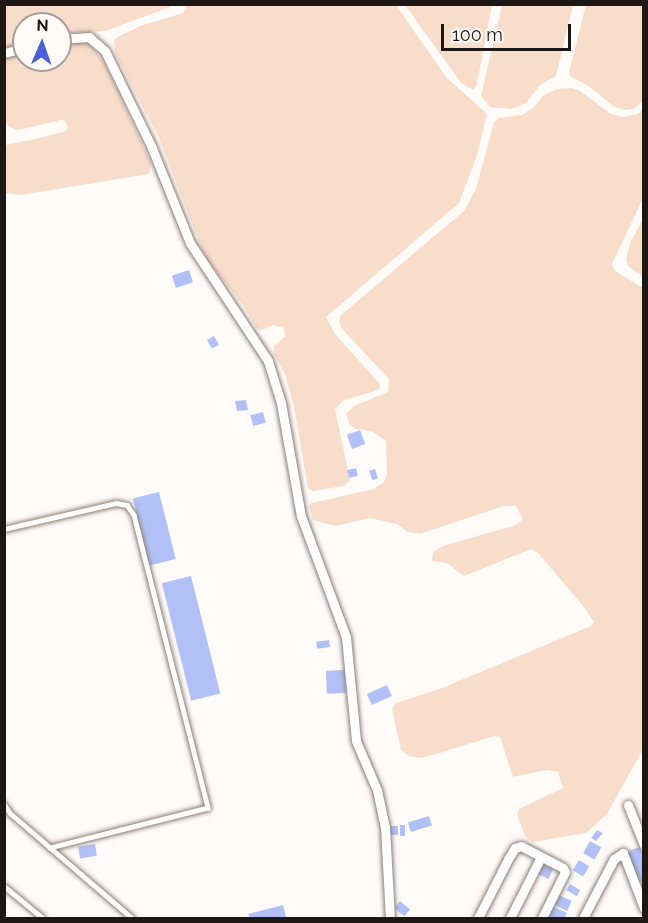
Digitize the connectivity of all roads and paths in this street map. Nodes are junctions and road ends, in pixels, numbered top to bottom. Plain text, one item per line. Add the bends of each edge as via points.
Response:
1 (72, 39) edge
2 (4, 529) edge
3 (4, 804) edge
4 (628, 805) dead end
5 (644, 845) edge
6 (50, 848) junction
7 (541, 857) junction
8 (4, 886) edge
9 (644, 908) edge
10 (43, 918) edge
11 (132, 918) edge
12 (390, 918) edge
13 (478, 918) edge
14 (510, 918) edge
15 (542, 918) edge
16 (583, 918) edge

1 - 12 street via 89,38 105,51 153,148 190,243 268,361 281,403 301,516 346,637 356,741 377,790 385,827
2 - 6 lane via 116,503 127,505 134,515 208,808
3 - 6 lane
4 - 5 street
6 - 11 lane
7 - 13 street via 521,846 515,848
7 - 14 street
7 - 15 street via 565,872
8 - 10 lane
9 - 16 street via 623,853 619,853

